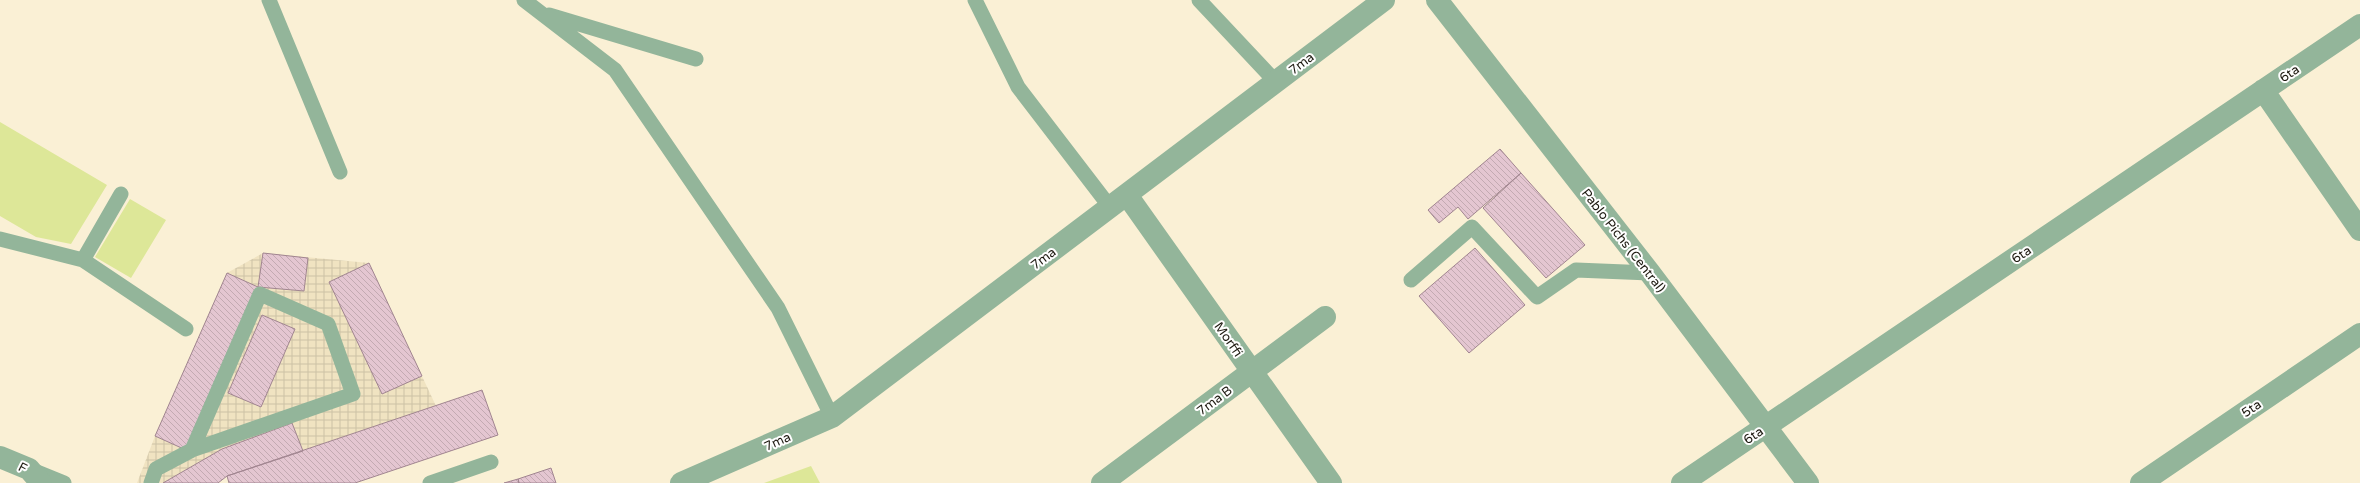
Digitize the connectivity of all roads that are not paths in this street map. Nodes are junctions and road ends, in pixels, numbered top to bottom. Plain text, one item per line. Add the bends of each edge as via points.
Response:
1 (269, 0) edge
2 (524, 0) edge
3 (975, 0) edge
4 (1199, 0) edge
5 (1384, 0) edge
6 (1437, 0) edge
7 (541, 13) junction
8 (2360, 25) edge
9 (696, 60) dead end
10 (1276, 82) junction
11 (2263, 90) junction
12 (340, 172) dead end
13 (121, 194) dead end
14 (1118, 201) junction
15 (2360, 230) edge
16 (0, 239) edge
17 (83, 260) junction
18 (1650, 273) junction
19 (1411, 280) dead end
20 (1325, 317) dead end
21 (186, 329) dead end
22 (2360, 334) edge
23 (1252, 371) junction
24 (832, 417) junction
25 (1764, 428) junction
26 (192, 450) junction
27 (0, 457) edge
28 (491, 462) dead end
29 (35, 476) edge
30 (64, 483) edge
31 (151, 483) edge
32 (430, 483) edge
33 (681, 483) edge
34 (1102, 483) edge
35 (1332, 483) edge
36 (1682, 483) edge
37 (1808, 483) edge
38 (2141, 483) edge

1 - 12 lane
2 - 7 lane
3 - 14 lane via 1018,87
4 - 10 lane
5 - 10 street, 7ma
6 - 18 street, Pablo Pichs (Central)
7 - 9 lane
7 - 24 lane via 614,70 778,308
8 - 11 street, 6ta
10 - 14 street, 7ma
11 - 15 street
11 - 25 street, 6ta
13 - 17 lane
14 - 23 street, Morffi
14 - 24 street, 7ma
16 - 17 lane
17 - 21 lane
18 - 19 lane via 1576,270 1537,297 1472,226
18 - 25 street, Pablo Pichs (Central)
20 - 23 street, 7ma B
22 - 38 street, 5ta
23 - 34 street, 7ma B
23 - 35 street, Morffi
24 - 33 street, 7ma
25 - 36 street, 6ta
25 - 37 street, Pablo Pichs (Central)
26 - 26 lane via 260,294 328,324 353,394
26 - 31 lane via 156,469
27 - 29 street, F
28 - 32 lane
29 - 30 lane

